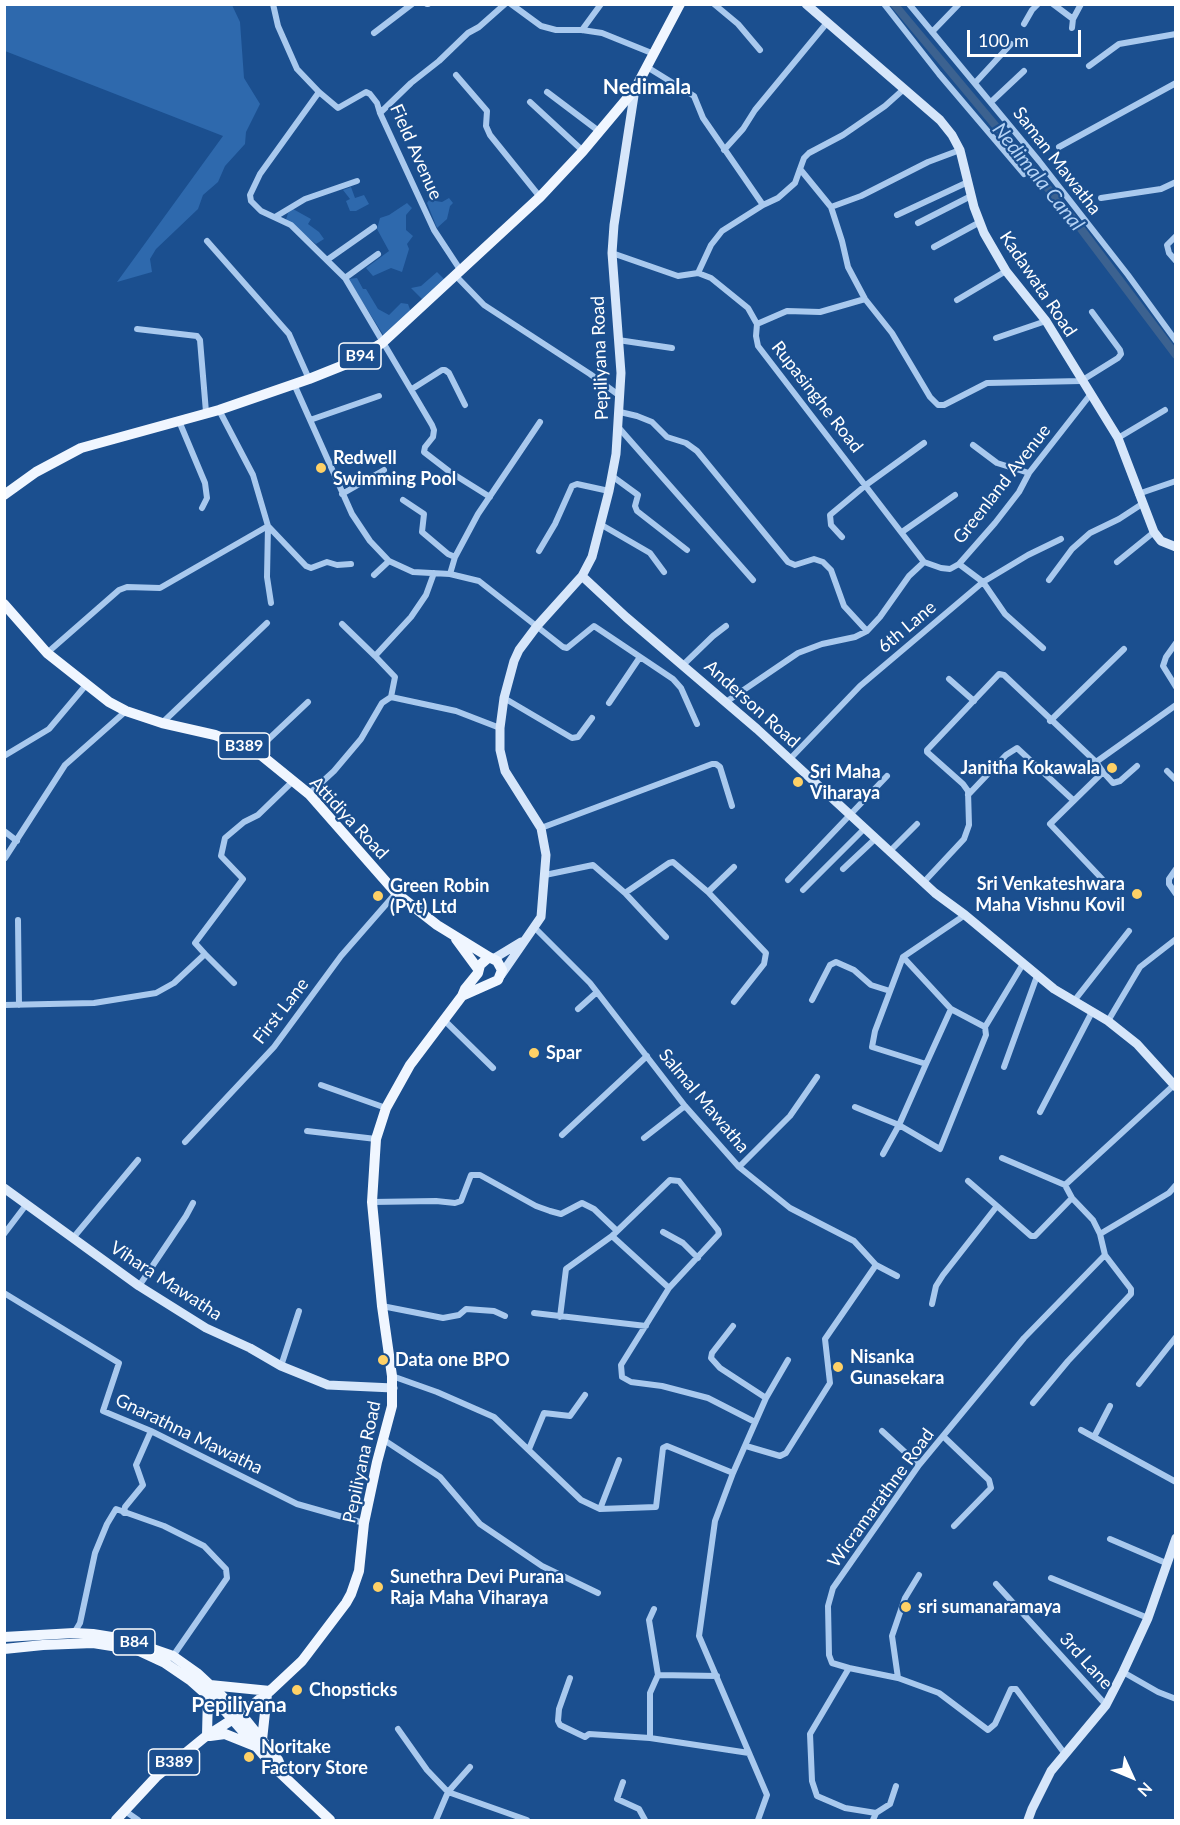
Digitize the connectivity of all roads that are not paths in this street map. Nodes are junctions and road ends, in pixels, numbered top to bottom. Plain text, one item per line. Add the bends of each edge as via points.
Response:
1 (273, 4) edge
2 (412, 4) edge
3 (505, 4) edge
4 (512, 4) edge
5 (601, 4) edge
6 (680, 4) edge
7 (714, 4) edge
8 (806, 4) edge
9 (884, 4) edge
10 (909, 4) edge
11 (959, 4) edge
12 (1038, 4) edge
13 (1053, 4) edge
14 (1081, 4) edge
15 (1073, 19) junction
16 (826, 24) junction
17 (1024, 24) dead end
18 (1072, 28) dead end
19 (582, 30) junction
20 (932, 32) junction
21 (374, 33) dead end
22 (1176, 34) edge
23 (1011, 44) dead end
24 (760, 50) dead end
25 (654, 54) junction
26 (1089, 66) dead end
27 (647, 67) junction
28 (1024, 71) dead end
29 (456, 75) dead end
30 (975, 82) junction
31 (1176, 83) edge
32 (635, 89) junction
33 (904, 89) junction
34 (319, 92) junction
35 (547, 92) dead end
36 (530, 102) dead end
37 (991, 102) junction
38 (380, 113) junction
39 (600, 132) junction
40 (1059, 147) dead end
41 (724, 150) junction
42 (960, 150) junction
43 (583, 151) junction
44 (800, 169) junction
45 (1024, 174) dead end
46 (357, 181) dead end
47 (968, 182) junction
48 (1176, 183) edge
49 (971, 196) junction
50 (540, 197) junction
51 (1101, 198) dead end
52 (763, 205) junction
53 (831, 207) junction
54 (897, 215) dead end
55 (275, 217) junction
56 (980, 222) junction
57 (918, 223) dead end
58 (374, 227) dead end
59 (1176, 236) edge
60 (207, 240) dead end
61 (934, 247) dead end
62 (612, 253) junction
63 (378, 254) dead end
64 (327, 260) junction
65 (1176, 261) edge
66 (1006, 271) junction
67 (458, 273) junction
68 (698, 273) junction
69 (345, 278) junction
70 (865, 298) junction
71 (957, 300) dead end
72 (1092, 312) dead end
73 (1046, 321) junction
74 (757, 324) junction
75 (137, 329) dead end
76 (996, 338) dead end
77 (618, 340) junction
78 (1176, 341) edge
79 (382, 343) junction
80 (672, 348) dead end
81 (309, 380) junction
82 (1081, 381) junction
83 (294, 384) junction
84 (412, 389) junction
85 (1090, 395) junction
86 (379, 396) dead end
87 (620, 397) junction
88 (465, 405) dead end
89 (219, 410) junction
90 (1165, 410) dead end
91 (206, 412) junction
92 (620, 412) junction
93 (310, 420) junction
94 (179, 422) junction
95 (540, 422) dead end
96 (619, 428) junction
97 (1118, 438) junction
98 (924, 443) dead end
99 (973, 446) dead end
100 (384, 470) dead end
101 (1029, 473) junction
102 (612, 476) junction
103 (1176, 481) edge
104 (866, 485) junction
105 (609, 490) junction
106 (342, 494) junction
107 (1138, 494) junction
108 (4, 495) edge
109 (955, 495) dead end
110 (490, 497) junction
111 (404, 500) dead end
112 (1142, 504) junction
113 (202, 508) dead end
114 (600, 524) junction
115 (268, 526) junction
116 (902, 532) junction
117 (1154, 532) junction
118 (842, 537) dead end
119 (1061, 539) dead end
120 (1176, 547) edge
121 (687, 550) dead end
122 (539, 551) dead end
123 (455, 557) junction
124 (389, 561) junction
125 (924, 562) junction
126 (1117, 562) dead end
127 (351, 564) dead end
128 (959, 564) junction
129 (664, 572) dead end
130 (434, 573) junction
131 (450, 574) junction
132 (374, 575) dead end
133 (582, 576) junction
134 (753, 580) dead end
135 (1049, 580) dead end
136 (983, 582) junction
137 (271, 603) dead end
138 (4, 604) edge
139 (267, 623) dead end
140 (342, 624) dead end
141 (537, 626) junction
142 (726, 626) dead end
143 (867, 631) junction
144 (1176, 643) edge
145 (1043, 648) dead end
146 (1124, 649) dead end
147 (47, 653) junction
148 (375, 656) junction
149 (640, 657) junction
150 (683, 664) junction
151 (949, 679) dead end
152 (86, 685) junction
153 (1176, 687) edge
154 (391, 697) junction
155 (504, 698) junction
156 (974, 701) junction
157 (308, 702) dead end
158 (726, 702) junction
159 (609, 703) dead end
160 (1176, 705) edge
161 (126, 711) junction
162 (592, 718) dead end
163 (1050, 720) junction
164 (162, 723) junction
165 (697, 724) dead end
166 (500, 728) junction
167 (256, 751) junction
168 (4, 756) edge
169 (789, 760) junction
170 (1096, 762) junction
171 (1137, 766) dead end
172 (1167, 771) dead end
173 (1104, 772) junction
174 (887, 776) dead end
175 (1176, 780) edge
176 (292, 782) junction
177 (309, 794) junction
178 (968, 795) junction
179 (1073, 800) junction
180 (732, 806) dead end
181 (849, 814) junction
182 (916, 824) dead end
183 (541, 828) junction
184 (864, 829) junction
185 (4, 831) edge
186 (875, 840) junction
187 (17, 841) junction
188 (889, 852) junction
189 (5, 858) edge
190 (734, 867) dead end
191 (843, 869) dead end
192 (1176, 869) edge
193 (546, 875) junction
194 (788, 880) dead end
195 (1104, 881) dead end
196 (923, 883) junction
197 (803, 890) dead end
198 (708, 892) junction
199 (396, 893) junction
200 (625, 893) junction
201 (1176, 894) edge
202 (965, 915) junction
203 (18, 920) dead end
204 (534, 927) junction
205 (1129, 932) dead end
206 (455, 937) junction
207 (666, 937) dead end
208 (525, 939) junction
209 (1176, 939) edge
210 (205, 954) junction
211 (903, 957) junction
212 (491, 958) junction
213 (1023, 964) junction
214 (478, 971) junction
215 (501, 975) junction
216 (1037, 976) junction
217 (234, 983) dead end
218 (493, 983) junction
219 (890, 991) junction
220 (597, 992) junction
221 (462, 996) junction
222 (812, 1000) dead end
223 (1074, 1001) junction
224 (734, 1002) dead end
225 (4, 1005) edge
226 (19, 1005) junction
227 (578, 1009) dead end
228 (951, 1009) junction
229 (1092, 1011) junction
230 (443, 1019) junction
231 (1108, 1021) junction
232 (985, 1027) junction
233 (647, 1056) junction
234 (926, 1064) junction
235 (1004, 1067) dead end
236 (493, 1068) dead end
237 (817, 1077) dead end
238 (321, 1084) dead end
239 (1175, 1086) edge
240 (685, 1106) junction
241 (855, 1107) dead end
242 (386, 1108) junction
243 (1040, 1112) dead end
244 (898, 1125) junction
245 (307, 1131) dead end
246 (562, 1135) dead end
247 (644, 1138) dead end
248 (376, 1139) junction
249 (184, 1142) dead end
250 (883, 1154) dead end
251 (1002, 1158) dead end
252 (138, 1160) dead end
253 (739, 1167) junction
254 (969, 1181) dead end
255 (1065, 1185) junction
256 (1176, 1185) edge
257 (4, 1188) edge
258 (1169, 1193) junction
259 (1072, 1198) junction
260 (1176, 1198) edge
261 (372, 1202) junction
262 (193, 1203) dead end
263 (26, 1205) junction
264 (998, 1206) junction
265 (616, 1230) junction
266 (663, 1232) dead end
267 (4, 1234) edge
268 (1100, 1234) junction
269 (612, 1236) junction
270 (73, 1238) junction
271 (1105, 1255) junction
272 (698, 1258) junction
273 (876, 1265) junction
274 (897, 1276) dead end
275 (139, 1286) junction
276 (669, 1288) junction
277 (4, 1293) edge
278 (932, 1304) dead end
279 (382, 1306) junction
280 (299, 1311) dead end
281 (534, 1313) dead end
282 (505, 1316) dead end
283 (560, 1317) junction
284 (646, 1326) junction
285 (733, 1326) dead end
286 (1176, 1337) edge
287 (788, 1360) dead end
288 (281, 1366) junction
289 (392, 1376) junction
290 (1140, 1384) dead end
291 (393, 1388) junction
292 (585, 1395) dead end
293 (766, 1398) junction
294 (1033, 1403) dead end
295 (1110, 1406) dead end
296 (755, 1422) junction
297 (1081, 1430) dead end
298 (151, 1431) junction
299 (882, 1431) dead end
300 (944, 1437) junction
301 (1094, 1437) junction
302 (384, 1440) junction
303 (746, 1446) junction
304 (529, 1449) junction
305 (619, 1460) dead end
306 (919, 1465) junction
307 (733, 1473) junction
308 (1176, 1482) edge
309 (600, 1509) junction
310 (124, 1513) junction
311 (364, 1523) junction
312 (954, 1526) dead end
313 (1176, 1538) edge
314 (1110, 1539) dead end
315 (1166, 1563) junction
316 (919, 1575) dead end
317 (1051, 1578) dead end
318 (996, 1584) dead end
319 (598, 1593) dead end
320 (654, 1609) dead end
321 (1148, 1618) junction
322 (74, 1633) junction
323 (5, 1643) edge
324 (173, 1656) junction
325 (849, 1668) junction
326 (1123, 1672) junction
327 (658, 1675) junction
328 (717, 1676) junction
329 (570, 1678) dead end
330 (898, 1678) junction
331 (209, 1690) junction
332 (269, 1692) junction
333 (1176, 1699) edge
334 (1106, 1704) junction
335 (238, 1717) junction
336 (398, 1729) dead end
337 (206, 1736) junction
338 (650, 1738) junction
339 (260, 1744) junction
340 (749, 1753) junction
341 (1065, 1754) junction
342 (470, 1767) dead end
343 (623, 1782) dead end
344 (896, 1786) dead end
345 (448, 1792) junction
346 (125, 1811) junction
347 (876, 1813) junction
348 (116, 1821) edge
349 (138, 1821) edge
350 (330, 1821) edge
351 (436, 1821) edge
352 (527, 1821) edge
353 (645, 1821) edge
354 (758, 1821) edge
355 (873, 1821) edge
356 (1028, 1821) edge

1 - 34 street, Field Avenue via 297,69
2 - 21 street
3 - 38 street
4 - 19 street via 540,26
5 - 19 street
6 - 25 main road, B94
7 - 24 street
8 - 16 main road, Kadawata Road
9 - 45 street
10 - 20 street, Saman Mawatha
11 - 20 street
12 - 17 street
13 - 15 street
14 - 15 street
15 - 18 street
16 - 33 main road, Kadawata Road
16 - 41 street
19 - 25 street via 619,39
20 - 30 street, Saman Mawatha
22 - 26 street via 1119,44
23 - 30 street
25 - 27 main road, B94
27 - 32 main road, B94
27 - 41 street via 694,96
28 - 37 street
29 - 50 street via 487,111 490,135
30 - 37 street, Saman Mawatha
31 - 40 street
32 - 39 main road, B94
32 - 62 main road, Pepiliyana Road
33 - 42 main road, Kadawata Road via 940,120
33 - 44 street via 843,135 809,153
34 - 38 street, Field Avenue via 338,108 366,92 377,103
34 - 55 street via 260,174 250,195 254,205
35 - 39 street
36 - 43 street
37 - 78 street, Saman Mawatha
38 - 67 street, Field Avenue
39 - 43 main road, B94
41 - 52 street
42 - 47 main road, Kadawata Road
42 - 53 street
43 - 50 main road, B94
44 - 52 street via 795,183
44 - 53 street
46 - 55 street via 305,199
47 - 49 main road, Kadawata Road
47 - 54 street
48 - 51 street
49 - 56 main road, Kadawata Road
49 - 57 street
50 - 67 main road, B94
52 - 68 street via 722,231
53 - 70 street via 848,267
55 - 64 street via 291,225
56 - 61 street
56 - 66 main road, Kadawata Road
58 - 64 street
59 - 65 street via 1167,246
60 - 81 street via 290,334
62 - 68 street, Rupasinghe Road via 678,276
62 - 77 main road, Pepiliyana Road
63 - 69 street
64 - 69 street
66 - 71 street
66 - 73 main road, Kadawata Road
67 - 79 main road, B94
67 - 87 street, Field Avenue via 484,305
68 - 74 street, Rupasinghe Road via 738,298
69 - 79 street
70 - 74 street via 820,312 787,311
70 - 82 street via 938,405 987,383
72 - 82 street via 1121,354
73 - 76 street
73 - 82 main road, Kadawata Road
74 - 104 street, Rupasinghe Road via 758,346
75 - 91 street via 197,336
77 - 80 street
77 - 87 main road, Pepiliyana Road
79 - 81 main road, B94
79 - 84 street
81 - 83 main road, B94
82 - 85 main road, Kadawata Road
83 - 89 main road, B94
83 - 93 street
84 - 88 street via 445,370
84 - 110 street via 434,430 424,452
85 - 97 main road, Kadawata Road
85 - 101 street, Greenland Avenue
86 - 93 street
87 - 92 main road, Pepiliyana Road
89 - 91 main road, B94
89 - 115 street via 253,475
90 - 97 street
91 - 94 main road, B94
92 - 96 main road, Pepiliyana Road
92 - 143 street via 652,422 668,437 697,451 788,562 823,562 831,570 844,606
93 - 106 street
94 - 108 main road, B94 via 81,448
94 - 113 street via 205,483 207,498
95 - 110 street
96 - 102 main road, Pepiliyana Road
96 - 134 street
97 - 107 main road, Kadawata Road
98 - 104 street
99 - 101 street via 997,463
100 - 106 street
101 - 128 street, Greenland Avenue via 1019,492
102 - 105 main road, Pepiliyana Road
102 - 121 street via 638,495 637,511
103 - 107 street
104 - 116 street, Rupasinghe Road
104 - 118 street via 830,515 831,525
105 - 114 main road, Pepiliyana Road
105 - 122 street via 572,486
106 - 124 street via 370,542
107 - 112 main road, Kadawata Road
109 - 116 street
110 - 123 street
111 - 123 street via 424,514 422,532
112 - 117 main road, Kadawata Road
112 - 135 street via 1090,533 1072,549
114 - 129 street via 650,553
114 - 133 main road, Pepiliyana Road via 592,557
115 - 127 street via 306,566 327,562
115 - 137 street
115 - 147 street via 160,588 119,590
116 - 125 street, Rupasinghe Road
117 - 120 main road via 1161,541
117 - 126 street
119 - 136 street, 6th Lane
123 - 131 street
124 - 130 street via 413,572
124 - 132 street
125 - 128 street, Greenland Avenue via 950,569
125 - 143 street
128 - 136 street
130 - 131 street
130 - 148 street via 426,595 411,617
131 - 141 street via 479,581
133 - 141 main road, Pepiliyana Road
133 - 150 main road, Anderson Road
136 - 145 street via 1005,614
136 - 169 street, 6th Lane via 860,686
138 - 147 main road, Attidiya Road / B389
139 - 164 street
140 - 148 street
141 - 149 street via 567,648 594,626
141 - 155 main road, Pepiliyana Road via 519,650
142 - 150 street
143 - 158 street via 798,653
144 - 153 street via 1162,666
146 - 163 street
147 - 152 main road, Attidiya Road / B389
148 - 154 street via 395,677
149 - 159 street
149 - 165 street via 681,688
150 - 158 main road, Anderson Road
151 - 156 street
152 - 161 main road, Attidiya Road / B389
152 - 168 street via 49,729
154 - 166 street via 456,711
154 - 177 street via 382,703 361,739 334,771
155 - 162 street via 573,738
155 - 166 main road, Pepiliyana Road
156 - 163 street via 994,678 1004,675
156 - 178 street via 927,750 963,784
157 - 167 street
158 - 169 main road, Anderson Road
160 - 170 street
161 - 164 main road, Attidiya Road / B389
161 - 187 street via 65,765
163 - 170 street
164 - 167 main road, Attidiya Road / B389 via 215,735
166 - 183 main road, Pepiliyana Road via 505,771
167 - 176 main road, Attidiya Road / B389
169 - 181 main road, Anderson Road
170 - 173 street
171 - 173 street via 1113,783
172 - 175 street
173 - 179 street
174 - 181 street
176 - 177 main road, Attidiya Road / B389
176 - 210 street via 258,815 225,838 220,856 243,879 195,943
177 - 199 main road, Attidiya Road / B389
178 - 179 street via 1017,748
178 - 196 street via 969,825 964,839
179 - 195 street via 1050,824
180 - 183 street via 720,767 712,764
181 - 184 main road, Anderson Road
181 - 194 street
182 - 188 street
183 - 193 main road, Pepiliyana Road
184 - 186 main road, Anderson Road
184 - 197 street
185 - 187 street
186 - 188 main road, Anderson Road
186 - 191 street
187 - 189 street
188 - 196 main road, Anderson Road
190 - 198 street
192 - 201 street via 1168,884
193 - 200 street via 593,865
193 - 204 main road, Pepiliyana Road via 541,917
196 - 202 main road, Anderson Road
198 - 200 street via 673,862
198 - 224 street via 766,953 764,964
199 - 206 main road, Attidiya Road / B389
199 - 249 street, First Lane via 341,956 274,1047
200 - 207 street
202 - 211 street
202 - 213 main road, Anderson Road
203 - 226 street
204 - 208 main road, Pepiliyana Road
204 - 220 street, Salmal Mawatha
205 - 223 street
206 - 212 main road, B389
206 - 214 main road, B389
208 - 212 main road
208 - 215 main road, Pepiliyana Road
209 - 231 street via 1140,967
210 - 217 street
210 - 226 street via 174,983 156,993 94,1003
211 - 219 street
211 - 228 street
212 - 214 main road via 484,960
212 - 215 main road via 497,961
213 - 216 main road, Anderson Road
213 - 232 street
214 - 218 main road via 480,978
214 - 221 main road, B389
215 - 218 main road
216 - 223 main road, Anderson Road
216 - 235 street
218 - 221 main road, B389
219 - 222 street via 871,985 854,969 836,962 830,965
219 - 234 street via 872,1047
220 - 227 street
220 - 233 street, Salmal Mawatha
221 - 230 main road, Pepiliyana Road / B389
223 - 229 main road, Anderson Road
225 - 226 street
228 - 232 street
228 - 234 street
229 - 231 main road, Anderson Road
229 - 243 street
230 - 236 street
230 - 242 main road, Pepiliyana Road / B389
231 - 239 main road, Anderson Road via 1137,1044
232 - 244 street via 986,1035 940,1149
233 - 240 street, Salmal Mawatha
233 - 246 street
234 - 244 street
237 - 253 street via 789,1116
238 - 242 street
239 - 255 street
240 - 247 street
240 - 253 street, Salmal Mawatha
241 - 244 street
242 - 248 main road, Pepiliyana Road / B389
244 - 250 street
245 - 248 street
248 - 261 main road, Pepiliyana Road / B389
251 - 255 street
252 - 270 street
253 - 273 street, Salmal Mawatha via 790,1208 854,1240
254 - 264 street
255 - 259 street
256 - 258 street
257 - 263 main road, Vihara Mawatha
258 - 260 street
258 - 268 street
259 - 264 street via 1035,1236
259 - 268 street via 1093,1220
261 - 265 street via 455,1203 461,1201 471,1175 480,1175 550,1211 561,1214 582,1203
261 - 279 main road, Pepiliyana Road / B389
262 - 275 street
263 - 267 street
263 - 270 main road, Vihara Mawatha
264 - 278 street via 942,1275
265 - 269 street
265 - 272 street via 674,1179 718,1230 715,1240
266 - 272 street via 683,1243
268 - 271 street
269 - 276 street
269 - 283 street via 566,1269
270 - 275 main road, Vihara Mawatha
271 - 294 street via 1131,1294
271 - 300 street, Wicramarathne Road via 1024,1338
272 - 276 street
273 - 274 street
273 - 303 street via 825,1339 830,1383 786,1453 780,1456
275 - 288 main road, Vihara Mawatha via 206,1328
276 - 284 street
277 - 298 street, Gnarathna Mawatha via 119,1363 103,1411
279 - 282 street via 443,1318 459,1315 466,1309
279 - 289 main road, Pepiliyana Road / B389
280 - 288 street
281 - 283 street
283 - 284 street
284 - 296 street via 621,1365 622,1377 708,1398
285 - 293 street via 711,1358
286 - 290 street
287 - 293 street
288 - 291 main road, Vihara Mawatha via 328,1385
289 - 291 main road, Pepiliyana Road / B389
289 - 304 street via 494,1417
291 - 302 main road, Pepiliyana Road / B389
292 - 304 street via 570,1416 544,1413
293 - 296 street
295 - 301 street
296 - 303 street
297 - 301 street
298 - 310 street via 135,1465 143,1485
298 - 311 street, Gnarathna Mawatha via 297,1504
299 - 306 street
300 - 306 street, Wicramarathne Road
300 - 312 street via 989,1480 992,1488
301 - 308 street
302 - 311 main road, Pepiliyana Road / B389
302 - 319 street via 440,1477 480,1524 542,1566
303 - 307 street
304 - 309 street via 580,1500
305 - 309 street
306 - 325 street, Wicramarathne Road via 833,1588 828,1606 829,1655 832,1663
307 - 309 street via 667,1446 663,1448 656,1507
307 - 328 street via 715,1521 699,1636
310 - 322 street via 116,1509 107,1524 95,1553 80,1623
310 - 324 street via 164,1526 204,1546 226,1569 227,1578
311 - 332 main road, Pepiliyana Road / B389 via 359,1570 346,1603 302,1661
313 - 315 main road
314 - 315 street
315 - 321 main road
316 - 330 street via 905,1598 892,1636
317 - 321 street
318 - 334 street, 3rd Lane
320 - 327 street via 649,1620
321 - 326 main road
322 - 323 main road, B84
322 - 324 main road, B84 via 124,1639
323 - 331 main road, B84 via 93,1643 137,1650
324 - 331 main road, B84 via 197,1673
325 - 330 street
325 - 347 street via 810,1734 812,1781 817,1796 845,1808
326 - 333 street
326 - 334 main road
327 - 328 street
327 - 338 street via 650,1693
328 - 340 street
329 - 338 street via 559,1709 560,1725 585,1737 589,1734
330 - 341 street via 939,1693 988,1730 995,1724 1011,1689 1016,1689
331 - 332 main road
331 - 335 main road, B84
331 - 337 main road
332 - 335 main road, Pepiliyana Road / B389
332 - 339 main road
334 - 341 main road
335 - 337 main road, Pepiliyana Road / B389
335 - 339 main road, B84
336 - 345 street
337 - 339 main road via 225,1734
337 - 346 main road, Pepiliyana Road / B389 via 156,1777
338 - 340 street
339 - 350 main road, B84 via 273,1766
340 - 354 street via 767,1795
341 - 356 main road via 1051,1771
342 - 345 street
343 - 353 street via 618,1799 639,1809
344 - 347 street via 890,1804
345 - 351 street
345 - 352 street
346 - 348 main road, Pepiliyana Road / B389
346 - 349 street
347 - 355 street

